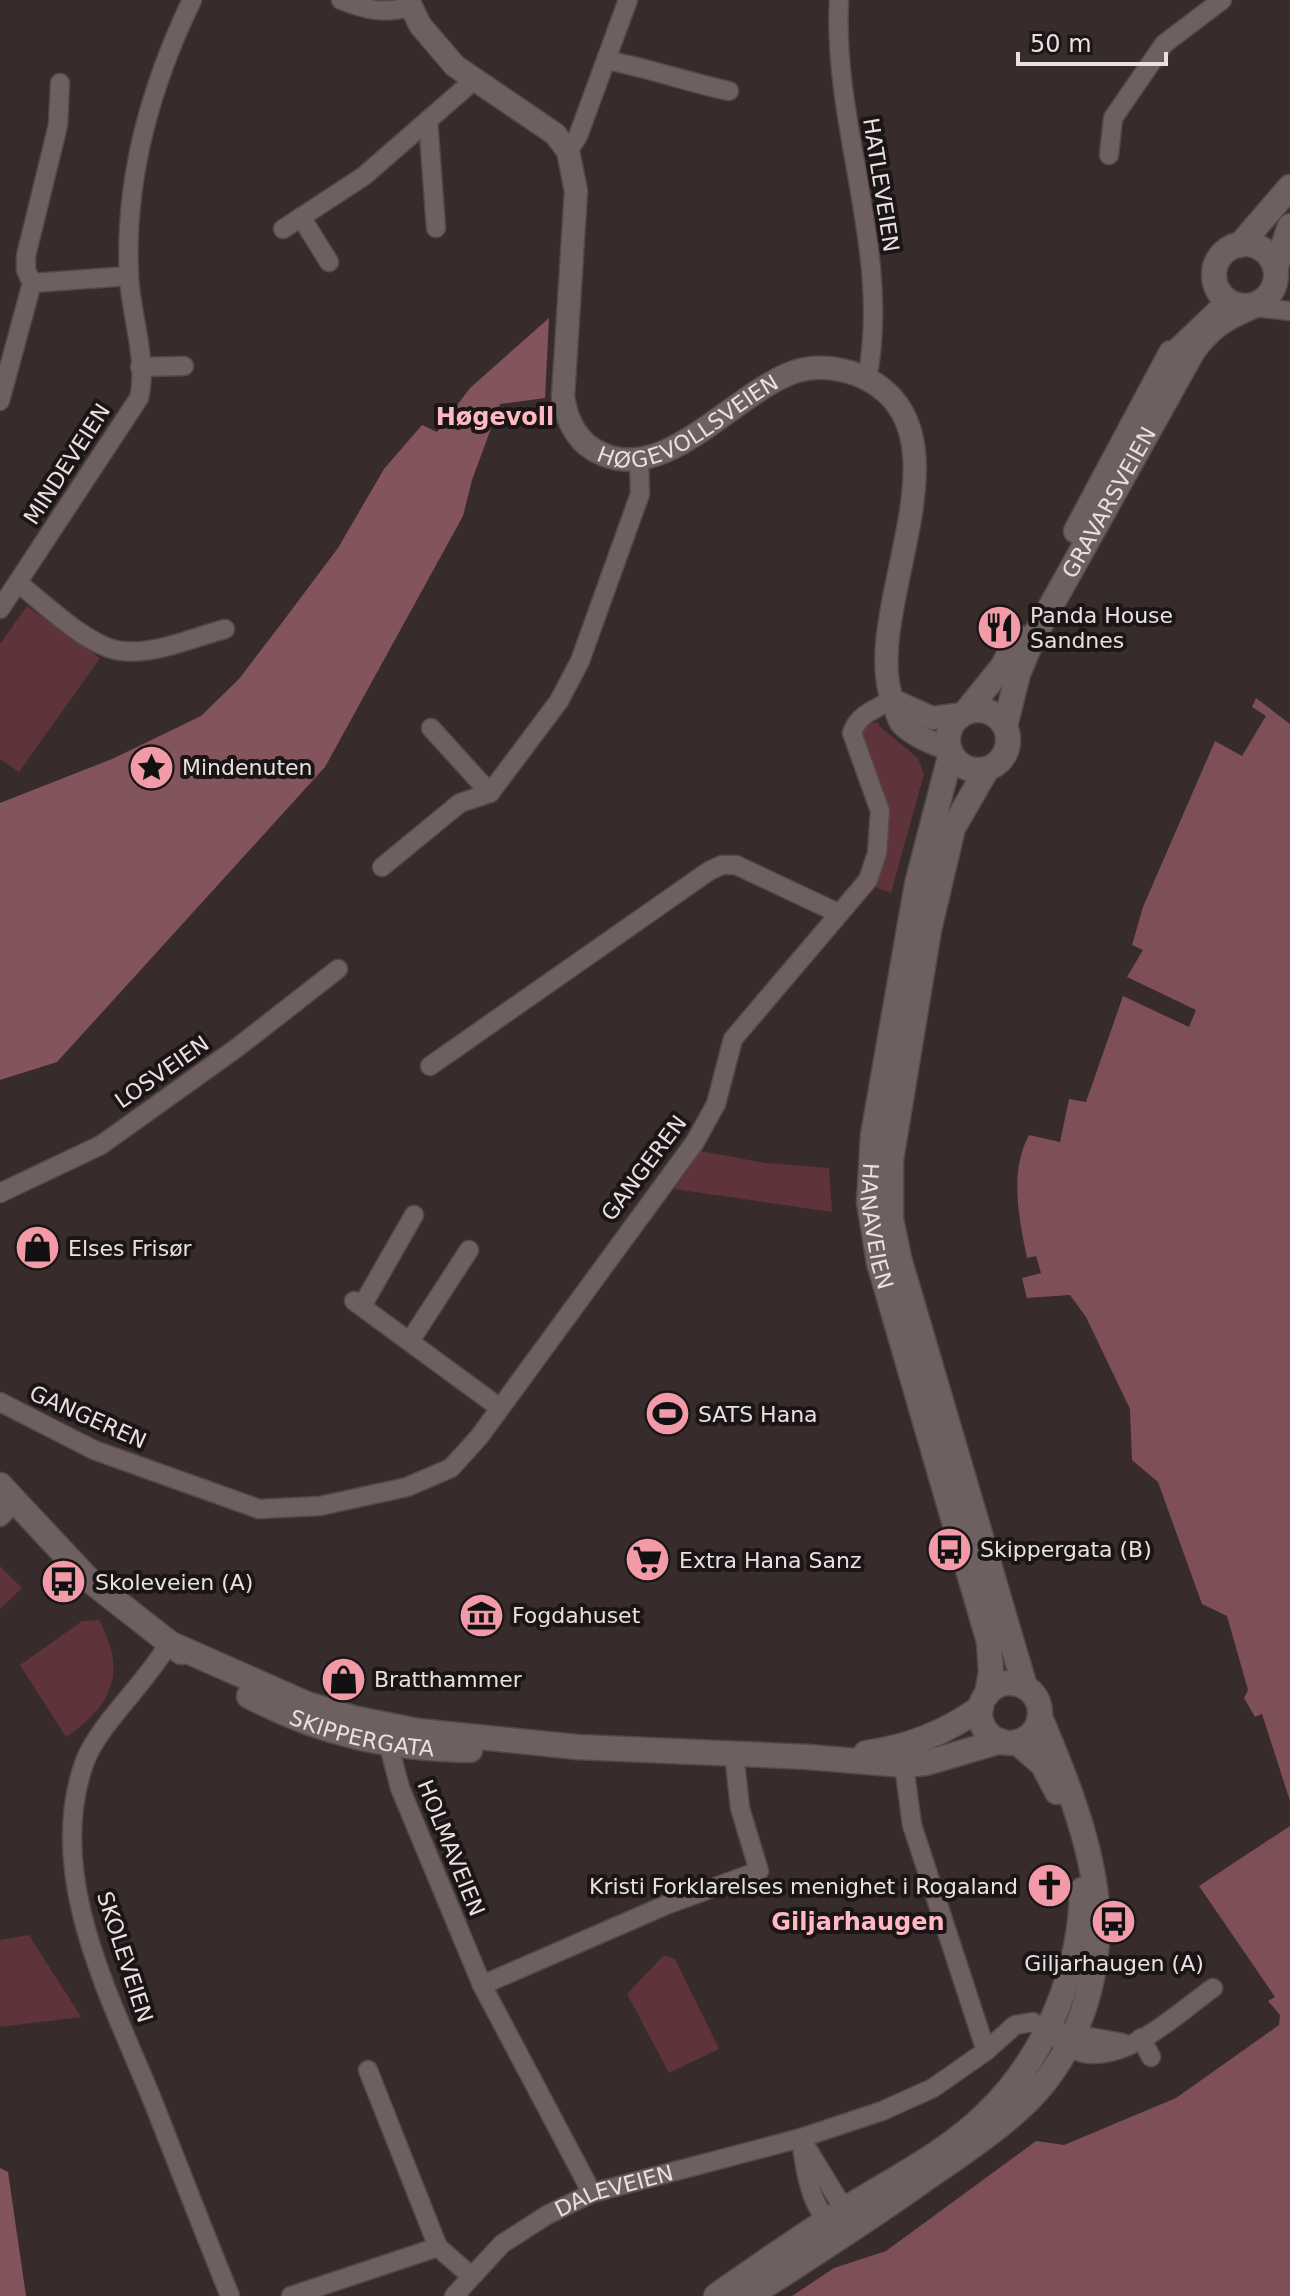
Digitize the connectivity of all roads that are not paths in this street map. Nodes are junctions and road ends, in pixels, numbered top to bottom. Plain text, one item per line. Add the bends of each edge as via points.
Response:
1 (192, 0) edge
2 (341, 0) edge
3 (628, 0) edge
4 (839, 0) edge
5 (1222, 0) edge
6 (408, 4) edge
7 (606, 60) junction
8 (473, 81) junction
9 (60, 83) dead end
10 (729, 91) dead end
11 (428, 120) junction
12 (568, 151) junction
13 (1109, 155) dead end
14 (1290, 187) edge
15 (301, 217) junction
16 (1290, 226) edge
17 (436, 228) dead end
18 (283, 229) dead end
19 (1240, 245) junction
20 (329, 262) dead end
21 (1281, 271) edge
22 (129, 276) junction
23 (32, 283) junction
24 (1251, 307) junction
25 (1290, 311) edge
26 (1171, 353) joint
27 (184, 366) dead end
28 (140, 367) junction
29 (867, 379) junction
30 (0, 401) edge
31 (639, 461) junction
32 (18, 583) junction
33 (0, 609) edge
34 (225, 629) dead end
35 (892, 700) junction
36 (965, 713) junction
37 (1005, 726) junction
38 (431, 728) dead end
39 (950, 752) junction
40 (987, 769) junction
41 (490, 793) junction
42 (382, 867) dead end
43 (838, 913) junction
44 (338, 969) dead end
45 (430, 1066) dead end
46 (0, 1193) edge
47 (414, 1215) dead end
48 (469, 1250) dead end
49 (410, 1341) junction
50 (0, 1402) edge
51 (500, 1408) junction
52 (5, 1501) edge
53 (169, 1643) junction
54 (1025, 1687) junction
55 (984, 1700) junction
56 (1040, 1717) junction
57 (386, 1736) junction
58 (1009, 1742) junction
59 (734, 1753) junction
60 (808, 1757) junction
61 (904, 1765) junction
62 (482, 1985) junction
63 (1213, 1988) dead end
64 (1040, 2026) junction
65 (1070, 2040) junction
66 (1136, 2041) junction
67 (986, 2051) junction
68 (1151, 2057) dead end
69 (368, 2070) dead end
70 (801, 2138) junction
71 (592, 2193) junction
72 (839, 2220) junction
73 (438, 2247) junction
74 (471, 2276) junction
75 (230, 2296) edge
76 (291, 2296) edge
77 (454, 2296) edge
78 (716, 2296) edge
79 (749, 2296) edge

1 - 22 street, MINDEVEIEN via 153,90 143,132 133,184
2 - 6 street via 369,11 388,12
3 - 7 street
4 - 29 street, HATLEVEIEN via 841,94 870,268 873,349
5 - 13 street via 1164,44 1113,118
6 - 8 street via 435,43
7 - 10 street
7 - 12 street
8 - 11 street
8 - 12 street via 555,134
9 - 23 street via 58,125 26,256
11 - 15 street via 364,176
11 - 17 street
12 - 31 street, HØGEVOLLSVEIEN via 576,191 563,366 565,409 577,434 595,451 623,462
14 - 19 main road
15 - 18 street
15 - 20 street
16 - 21 main road
19 - 21 main road via 1266,252
19 - 21 main road via 1222,255 1214,274 1218,292 1232,305 1263,303
22 - 23 street
22 - 28 street, MINDEVEIEN
23 - 30 street
24 - 25 street
24 - 26 street via 1218,308
24 - 37 main road, GRAVARSVEIEN via 1207,332 1193,351 1032,640
26 - 36 main road, GRAVARSVEIEN via 1003,666
27 - 28 street
28 - 32 street, MINDEVEIEN via 139,398
29 - 31 street, HØGEVOLLSVEIEN via 834,369 796,371 743,399 670,450
29 - 35 street, HØGEVOLLSVEIEN via 905,418 916,462 886,662
31 - 41 street via 640,494 580,661 530,744
32 - 33 street, MINDEVEIEN
32 - 34 street via 112,650 143,650
35 - 36 street via 932,718
35 - 39 street, HØGEVOLLSVEIEN via 900,722
35 - 43 street, GANGEREN via 864,715 852,733 877,796 881,830 868,880
36 - 37 main road via 984,711
36 - 39 main road via 952,726
37 - 40 main road via 1007,750
38 - 41 street
39 - 40 main road via 962,766
39 - 55 main road, HANAVEIEN via 917,884 873,1135 869,1202 879,1263 989,1642 991,1672
40 - 54 main road, HANAVEIEN via 963,806 945,853 895,1135 890,1192 899,1258
41 - 42 street via 460,803
43 - 45 street via 736,865 722,865
43 - 51 street, GANGEREN via 733,1039 710,1119
44 - 46 street, LOSVEIEN via 101,1145
47 - 49 street via 358,1303
48 - 49 street
49 - 51 street
50 - 51 street, GANGEREN via 94,1450 174,1481 259,1509 283,1510 374,1496 438,1475 461,1459
52 - 53 main road, SKIPPERGATA via 88,1579
53 - 57 main road, SKIPPERGATA via 204,1671 304,1723
53 - 75 street, SKOLEVEIEN via 86,1758 75,1797 73,1862 100,1971
54 - 55 main road via 1005,1683
54 - 56 main road via 1036,1697
55 - 58 main road via 987,1731
55 - 60 main road, SKIPPERGATA via 945,1731 895,1748
56 - 58 main road via 1032,1733
56 - 65 main road via 1063,1771 1096,1894 1094,1972
57 - 59 main road, SKIPPERGATA
57 - 62 street, HOLMAVEIEN via 405,1801
58 - 61 main road, SKIPPERGATA
58 - 64 main road via 1032,1753 1051,1778 1082,1888 1082,1918 1071,1966
59 - 60 main road, SKIPPERGATA
59 - 62 street via 740,1808 759,1871
60 - 61 main road, SKIPPERGATA
61 - 67 street via 912,1825
62 - 71 street, HOLMAVEIEN
63 - 66 street
64 - 65 street
64 - 67 street, DALEVEIEN via 1015,2025
64 - 72 main road via 1021,2072 987,2114
65 - 66 street via 1091,2054
65 - 72 main road via 1020,2109
66 - 68 street
67 - 70 street, DALEVEIEN via 933,2088
69 - 73 street
70 - 71 street, DALEVEIEN
70 - 72 street
71 - 74 street, DALEVEIEN via 502,2244
72 - 78 main road
72 - 79 main road
73 - 74 street
73 - 76 street
74 - 77 street, DALEVEIEN

